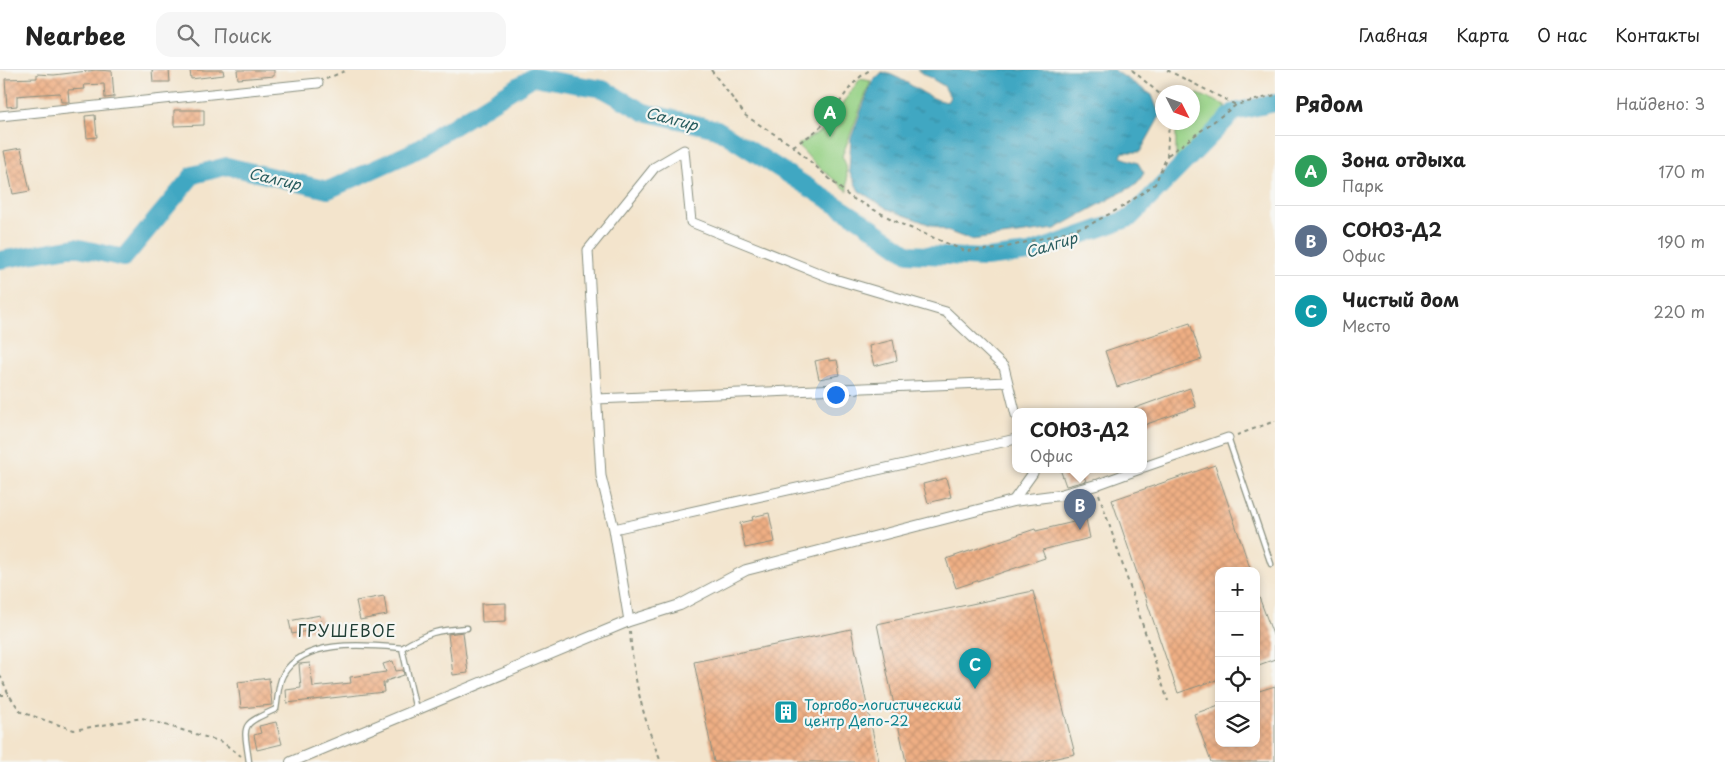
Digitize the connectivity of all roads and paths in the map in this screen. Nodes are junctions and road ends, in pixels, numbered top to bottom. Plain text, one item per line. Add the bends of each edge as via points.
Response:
1 (347, 70) edge
2 (711, 70) edge
3 (870, 70) edge
4 (1132, 70) edge
5 (1167, 70) edge
6 (318, 83) joint
7 (1155, 90) edge
8 (1275, 95) edge
9 (1236, 104) junction
10 (0, 116) edge
11 (1169, 130) edge
12 (793, 146) junction
13 (1167, 156) junction
14 (1006, 382) junction
15 (596, 399) junction
16 (1014, 408) edge
17 (1275, 421) edge
18 (1228, 438) junction
19 (1012, 440) edge
20 (1147, 466) edge
21 (1033, 473) edge
22 (1129, 473) edge
23 (1096, 485) junction
24 (1013, 501) junction
25 (614, 530) junction
26 (1271, 564) dead end
27 (629, 621) junction
28 (467, 628) dead end
29 (402, 648) junction
30 (0, 675) edge
31 (0, 695) edge
32 (8, 695) junction
33 (1168, 702) dead end
34 (416, 710) junction
35 (249, 762) edge
36 (291, 762) edge
37 (662, 762) edge

1 - 6 path
2 - 12 path via 746,116
3 - 12 path via 859,76 843,94 827,120
4 - 7 path
5 - 9 path
6 - 10 street
8 - 9 path
9 - 13 path
11 - 13 path
12 - 13 path via 850,197 901,224 965,251 999,249 1089,225 1155,184
14 - 15 street
14 - 15 street via 1004,366 946,312 831,278 691,222 684,150 655,167 588,250
14 - 16 street
15 - 25 street via 601,476
17 - 18 path
18 - 20 street
18 - 26 lane
19 - 25 street
21 - 24 street
22 - 23 street
23 - 24 street via 1060,495
23 - 33 path
24 - 27 street via 746,570 680,605
25 - 27 street
27 - 34 street
27 - 37 path via 638,696
28 - 29 lane via 437,630
29 - 34 lane
29 - 35 lane via 341,645 303,655 283,675 276,709 249,722 244,730
30 - 32 path
31 - 32 path
32 - 35 path via 21,712 74,730 142,718 222,742
34 - 36 street

